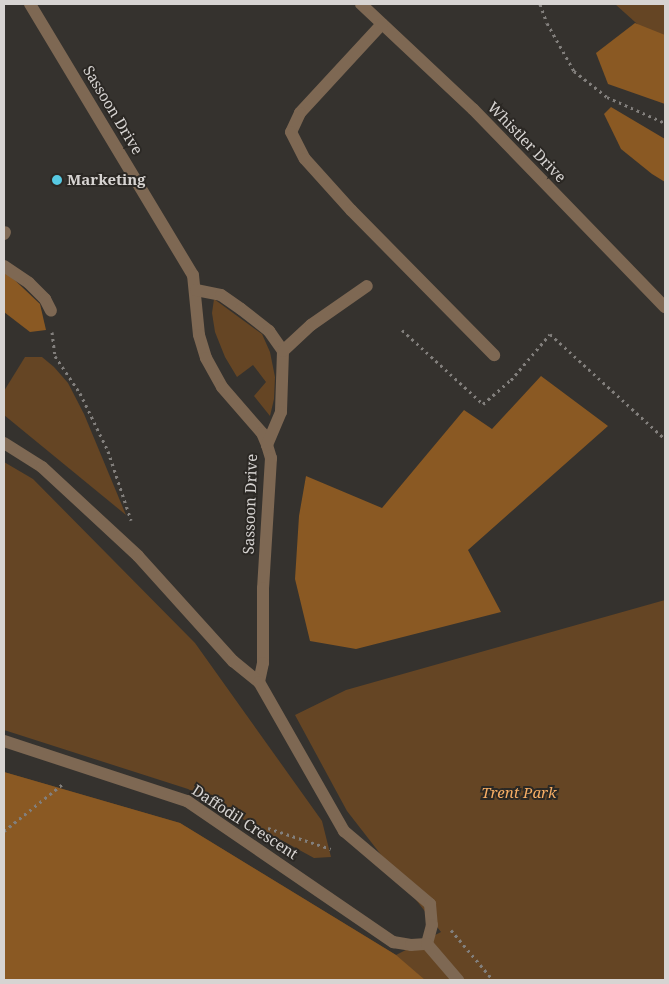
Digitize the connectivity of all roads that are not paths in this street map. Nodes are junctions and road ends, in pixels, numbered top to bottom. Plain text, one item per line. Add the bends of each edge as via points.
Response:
1 (30, 4) edge
2 (361, 4) edge
3 (382, 24) junction
4 (4, 266) edge
5 (367, 286) dead end
6 (196, 290) junction
7 (665, 307) edge
8 (51, 311) road end
9 (284, 351) junction
10 (494, 355) dead end
11 (4, 443) edge
12 (267, 444) junction
13 (259, 682) junction
14 (4, 740) edge
15 (427, 944) junction
16 (458, 980) edge

1 - 6 street, Sassoon Drive via 193,275
2 - 3 street, Whistler Drive
3 - 7 street, Whistler Drive via 473,109
3 - 10 street via 300,113 291,132 305,159 344,203
4 - 8 street via 40,294
5 - 9 street via 311,325
6 - 9 street via 221,295 269,331
6 - 12 street, Sassoon Drive via 199,335 206,358 222,387 262,433
9 - 12 street via 281,412
11 - 13 street via 42,466 138,556 234,661
12 - 13 street, Sassoon Drive via 271,458 263,588 263,663
13 - 15 street via 344,831 430,904 432,925
14 - 15 street, Daffodil Crescent via 187,800 393,942
15 - 16 street

